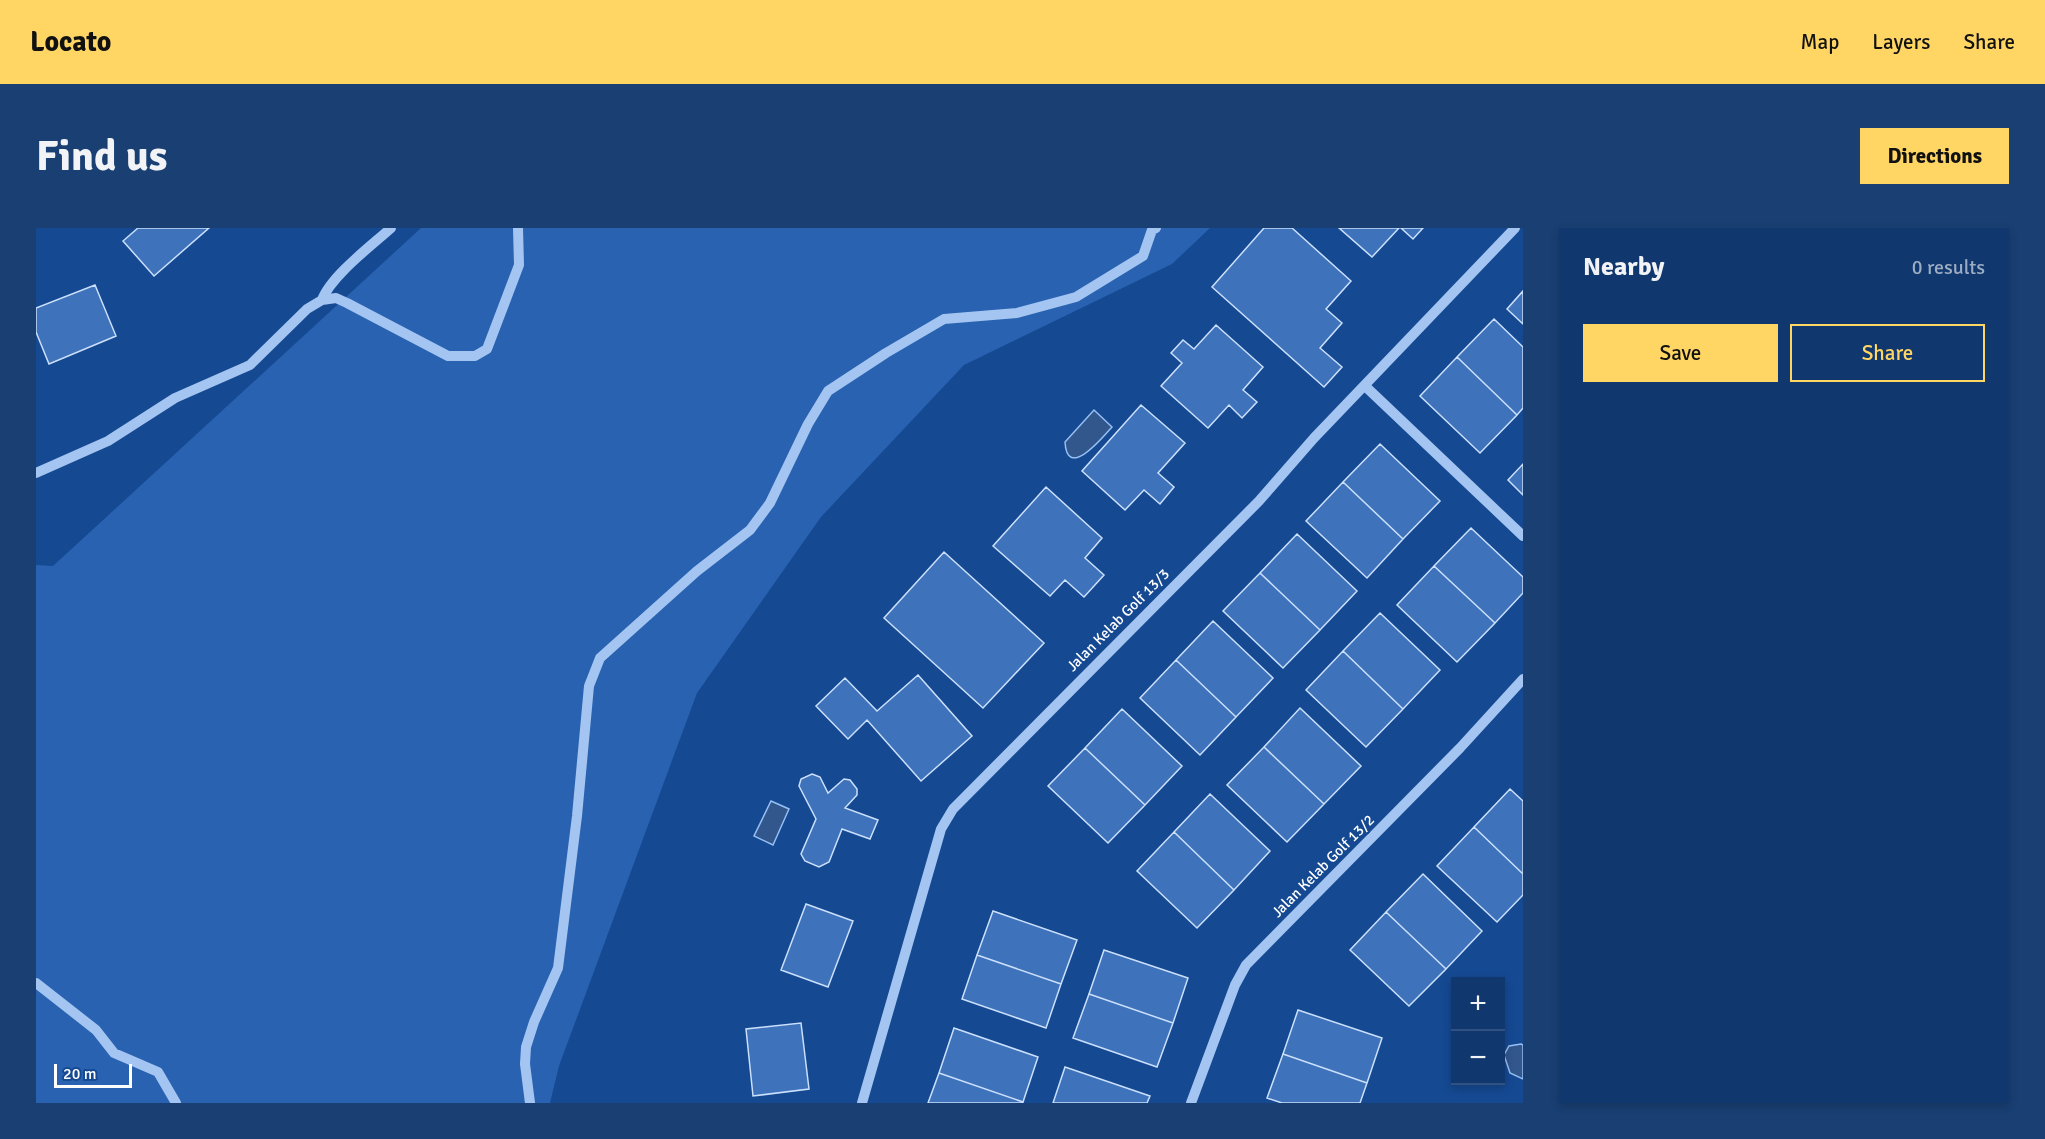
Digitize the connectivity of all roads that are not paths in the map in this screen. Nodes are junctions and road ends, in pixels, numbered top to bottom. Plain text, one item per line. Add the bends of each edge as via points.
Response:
1 (391, 228) edge
2 (518, 228) edge
3 (1156, 228) edge
4 (1515, 228) edge
5 (322, 300) junction
6 (1365, 386) junction
7 (36, 473) edge
8 (1523, 536) edge
9 (1523, 679) edge
10 (36, 983) edge
11 (176, 1103) edge
12 (530, 1103) edge
13 (862, 1103) edge
14 (1191, 1103) edge

1 - 5 street via 326,290
2 - 5 street via 519,265 487,349 475,356 448,356 336,298
3 - 12 street via 1143,256 1076,297 1017,313 944,319 828,391 770,503 750,530 697,571 600,658 589,686 578,816 558,968 526,1047
4 - 6 street, Jalan Kelab Golf 13/3
5 - 7 street via 307,309 250,365 175,398 108,441
6 - 8 street
6 - 13 street, Jalan Kelab Golf 13/3 via 1258,501 953,808 941,829
9 - 14 street, Jalan Kelab Golf 13/2 via 1246,965 1235,984
10 - 11 street via 96,1030 114,1053 158,1072

